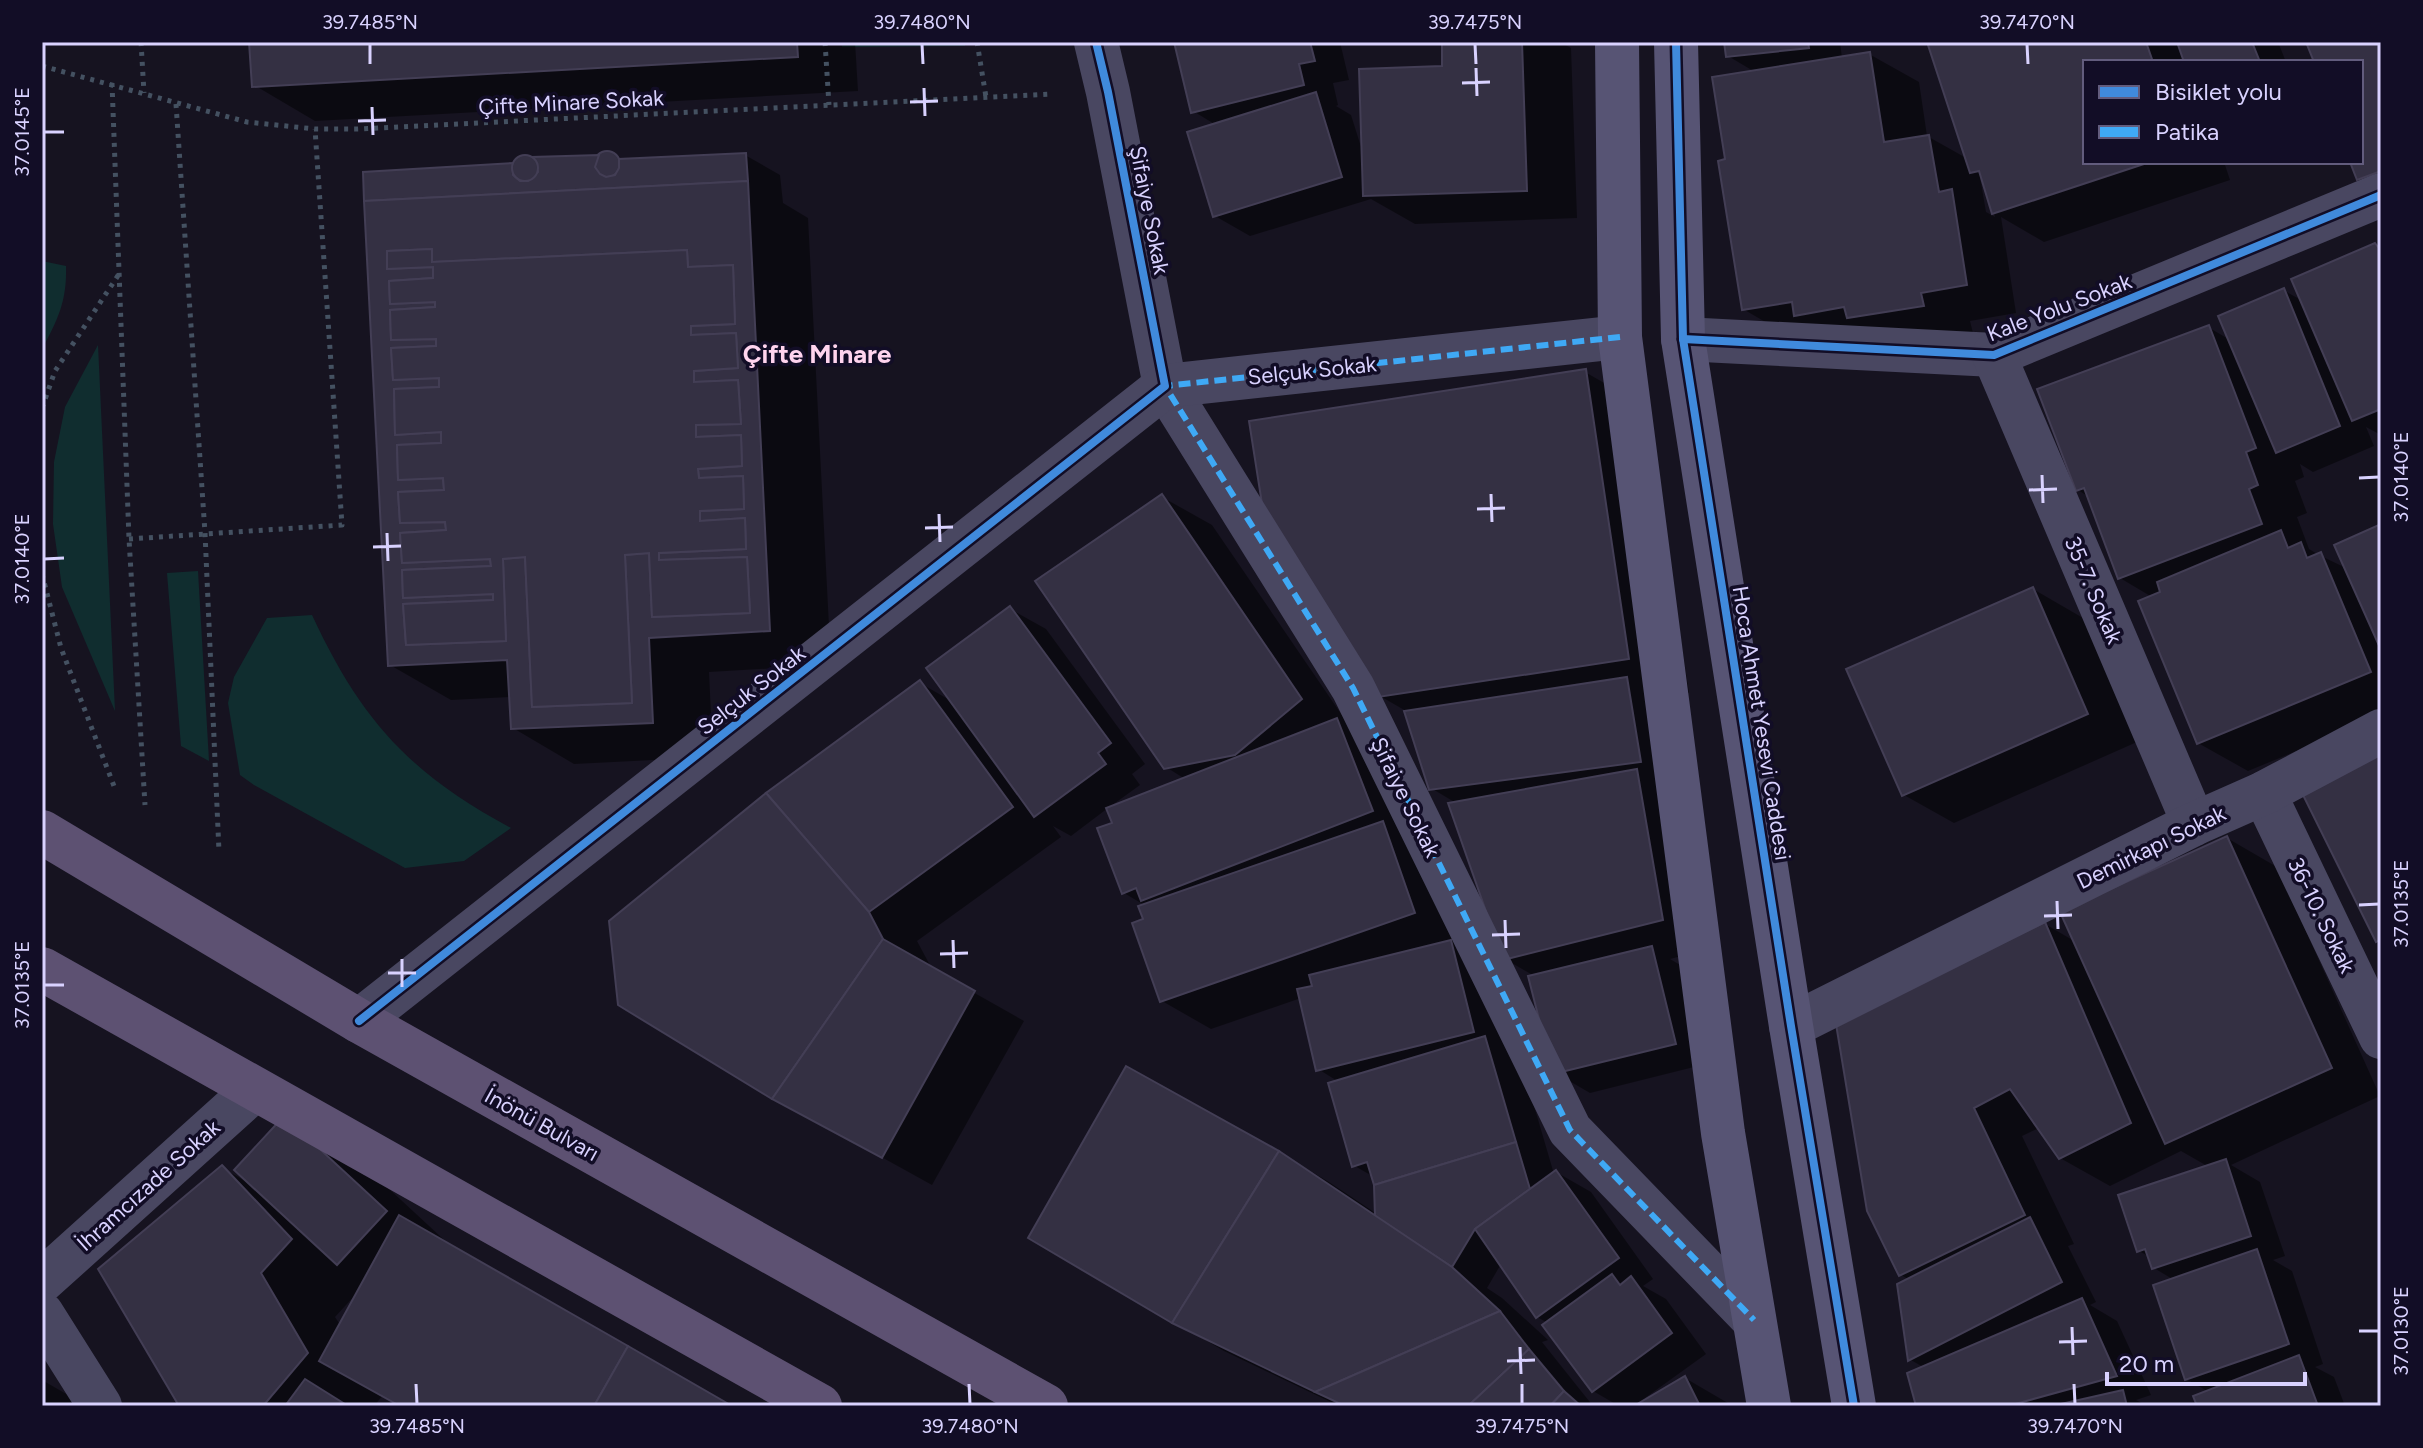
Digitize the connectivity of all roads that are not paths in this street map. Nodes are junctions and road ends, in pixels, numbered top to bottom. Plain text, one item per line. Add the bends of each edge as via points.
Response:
1 (1096, 42) edge
2 (1617, 42) edge
3 (1676, 42) edge
4 (2381, 195) edge
5 (1620, 337) junction
6 (1683, 339) junction
7 (1994, 355) junction
8 (1165, 386) junction
9 (2381, 731) edge
10 (2264, 793) junction
11 (2194, 824) junction
12 (42, 832) edge
13 (42, 969) edge
14 (359, 1021) junction
15 (1791, 1026) junction
16 (2381, 1037) edge
17 (254, 1090) junction
18 (42, 1281) edge
19 (42, 1314) edge
20 (1754, 1320) junction
21 (100, 1406) edge
22 (820, 1406) edge
23 (1046, 1406) edge
24 (1769, 1406) edge
25 (1854, 1406) edge

1 - 8 street, Şifaiye Sokak
2 - 5 street
3 - 6 street, Hoca Ahmet Yesevi Caddesi
4 - 7 street, Kale Yolu Sokak
5 - 8 street, Selçuk Sokak
5 - 20 street via 1723,1133
6 - 7 street, Kale Yolu Sokak
6 - 15 street, Hoca Ahmet Yesevi Caddesi
7 - 11 street, 35-7. Sokak
8 - 14 street, Selçuk Sokak
8 - 20 street, Şifaiye Sokak via 1353,688 1570,1130
9 - 10 street, Demirkapı Sokak
10 - 11 street, Demirkapı Sokak
10 - 16 street, 36-10. Sokak
11 - 15 street, Demirkapı Sokak
12 - 14 main road, İnönü Bulvarı
13 - 17 main road
14 - 23 main road, İnönü Bulvarı
15 - 25 street, Hoca Ahmet Yesevi Caddesi
17 - 18 street, İhramcızade Sokak
17 - 22 main road
19 - 21 street
20 - 24 street

